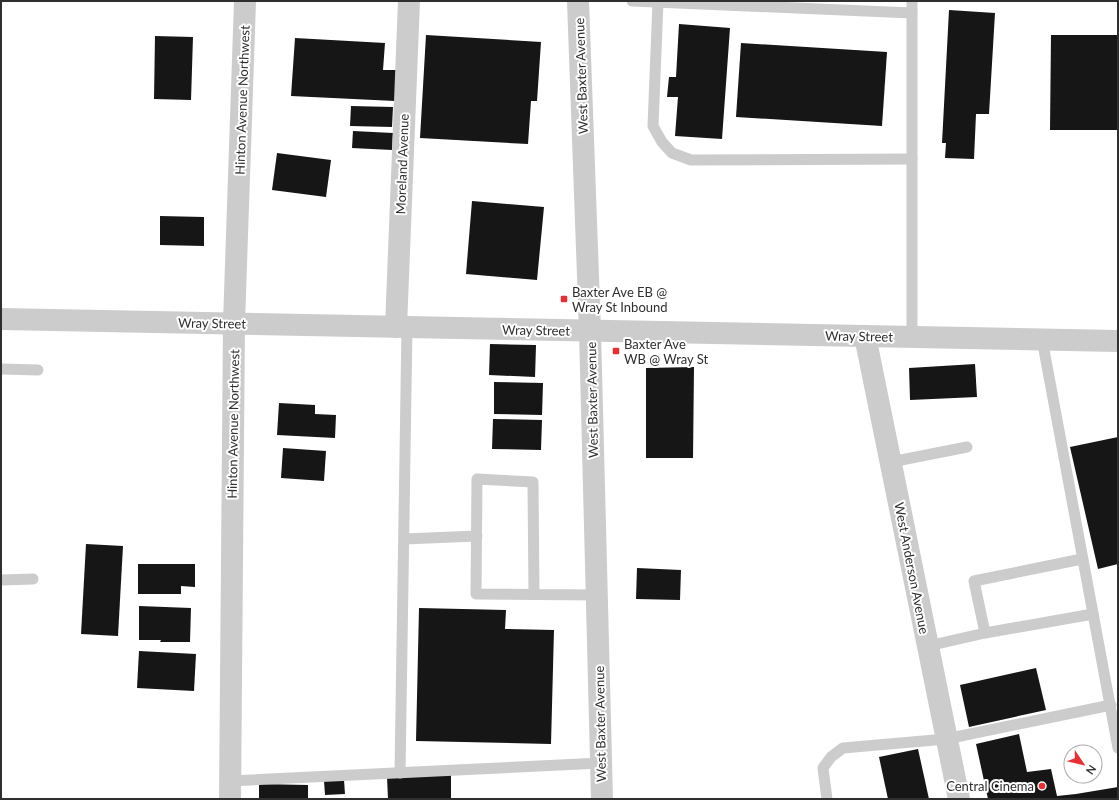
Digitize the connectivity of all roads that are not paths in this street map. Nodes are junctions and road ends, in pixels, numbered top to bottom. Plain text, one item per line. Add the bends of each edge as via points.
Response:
1 (245, 1) edge
2 (409, 1) edge
3 (578, 1) edge
4 (632, 1) edge
5 (912, 1) edge
6 (658, 2) junction
7 (912, 13) junction
8 (912, 159) junction
9 (1, 319) edge
10 (234, 323) junction
11 (402, 327) junction
12 (590, 331) junction
13 (865, 336) junction
14 (912, 337) junction
15 (1042, 340) junction
16 (1118, 341) edge
17 (1, 369) edge
18 (38, 370) dead end
19 (967, 447) dead end
20 (891, 462) junction
21 (477, 536) junction
22 (404, 539) junction
23 (1082, 559) junction
24 (33, 579) dead end
25 (1, 580) edge
26 (534, 594) junction
27 (597, 595) junction
28 (1092, 614) junction
29 (985, 634) junction
30 (928, 646) junction
31 (1113, 686) edge
32 (1111, 706) junction
33 (946, 739) junction
34 (1118, 748) edge
35 (601, 763) junction
36 (400, 773) junction
37 (230, 790) edge
38 (602, 799) edge
39 (827, 799) edge
40 (959, 799) edge

1 - 10 street, Hinton Avenue Northwest
2 - 11 street, Moreland Avenue
3 - 12 street, West Baxter Avenue
4 - 6 lane
5 - 7 lane
6 - 7 lane
6 - 8 lane via 653,126 672,153 691,160
7 - 8 lane
8 - 14 lane
9 - 10 street, Wray Street
10 - 11 street, Wray Street
10 - 37 street, Hinton Avenue Northwest
11 - 12 street, Wray Street
11 - 22 lane
12 - 13 street, Wray Street
12 - 27 street, West Baxter Avenue
13 - 14 street, Wray Street
13 - 20 street, West Anderson Avenue
14 - 15 street, Wray Street
15 - 16 street, Wray Street
15 - 23 lane
17 - 18 lane
19 - 20 lane
20 - 30 street, West Anderson Avenue
21 - 22 lane
21 - 26 lane via 476,594
21 - 26 lane via 477,479 533,482
22 - 36 lane
23 - 28 lane
23 - 29 lane via 974,581
24 - 25 lane
26 - 27 lane
27 - 35 street, West Baxter Avenue
28 - 29 lane
28 - 31 lane
29 - 30 lane
30 - 33 street, West Anderson Avenue
31 - 32 lane
32 - 33 lane
32 - 34 lane
33 - 39 lane via 843,748 831,757 823,768
33 - 40 street, West Anderson Avenue
35 - 36 lane
35 - 38 street, West Baxter Avenue
36 - 37 lane

